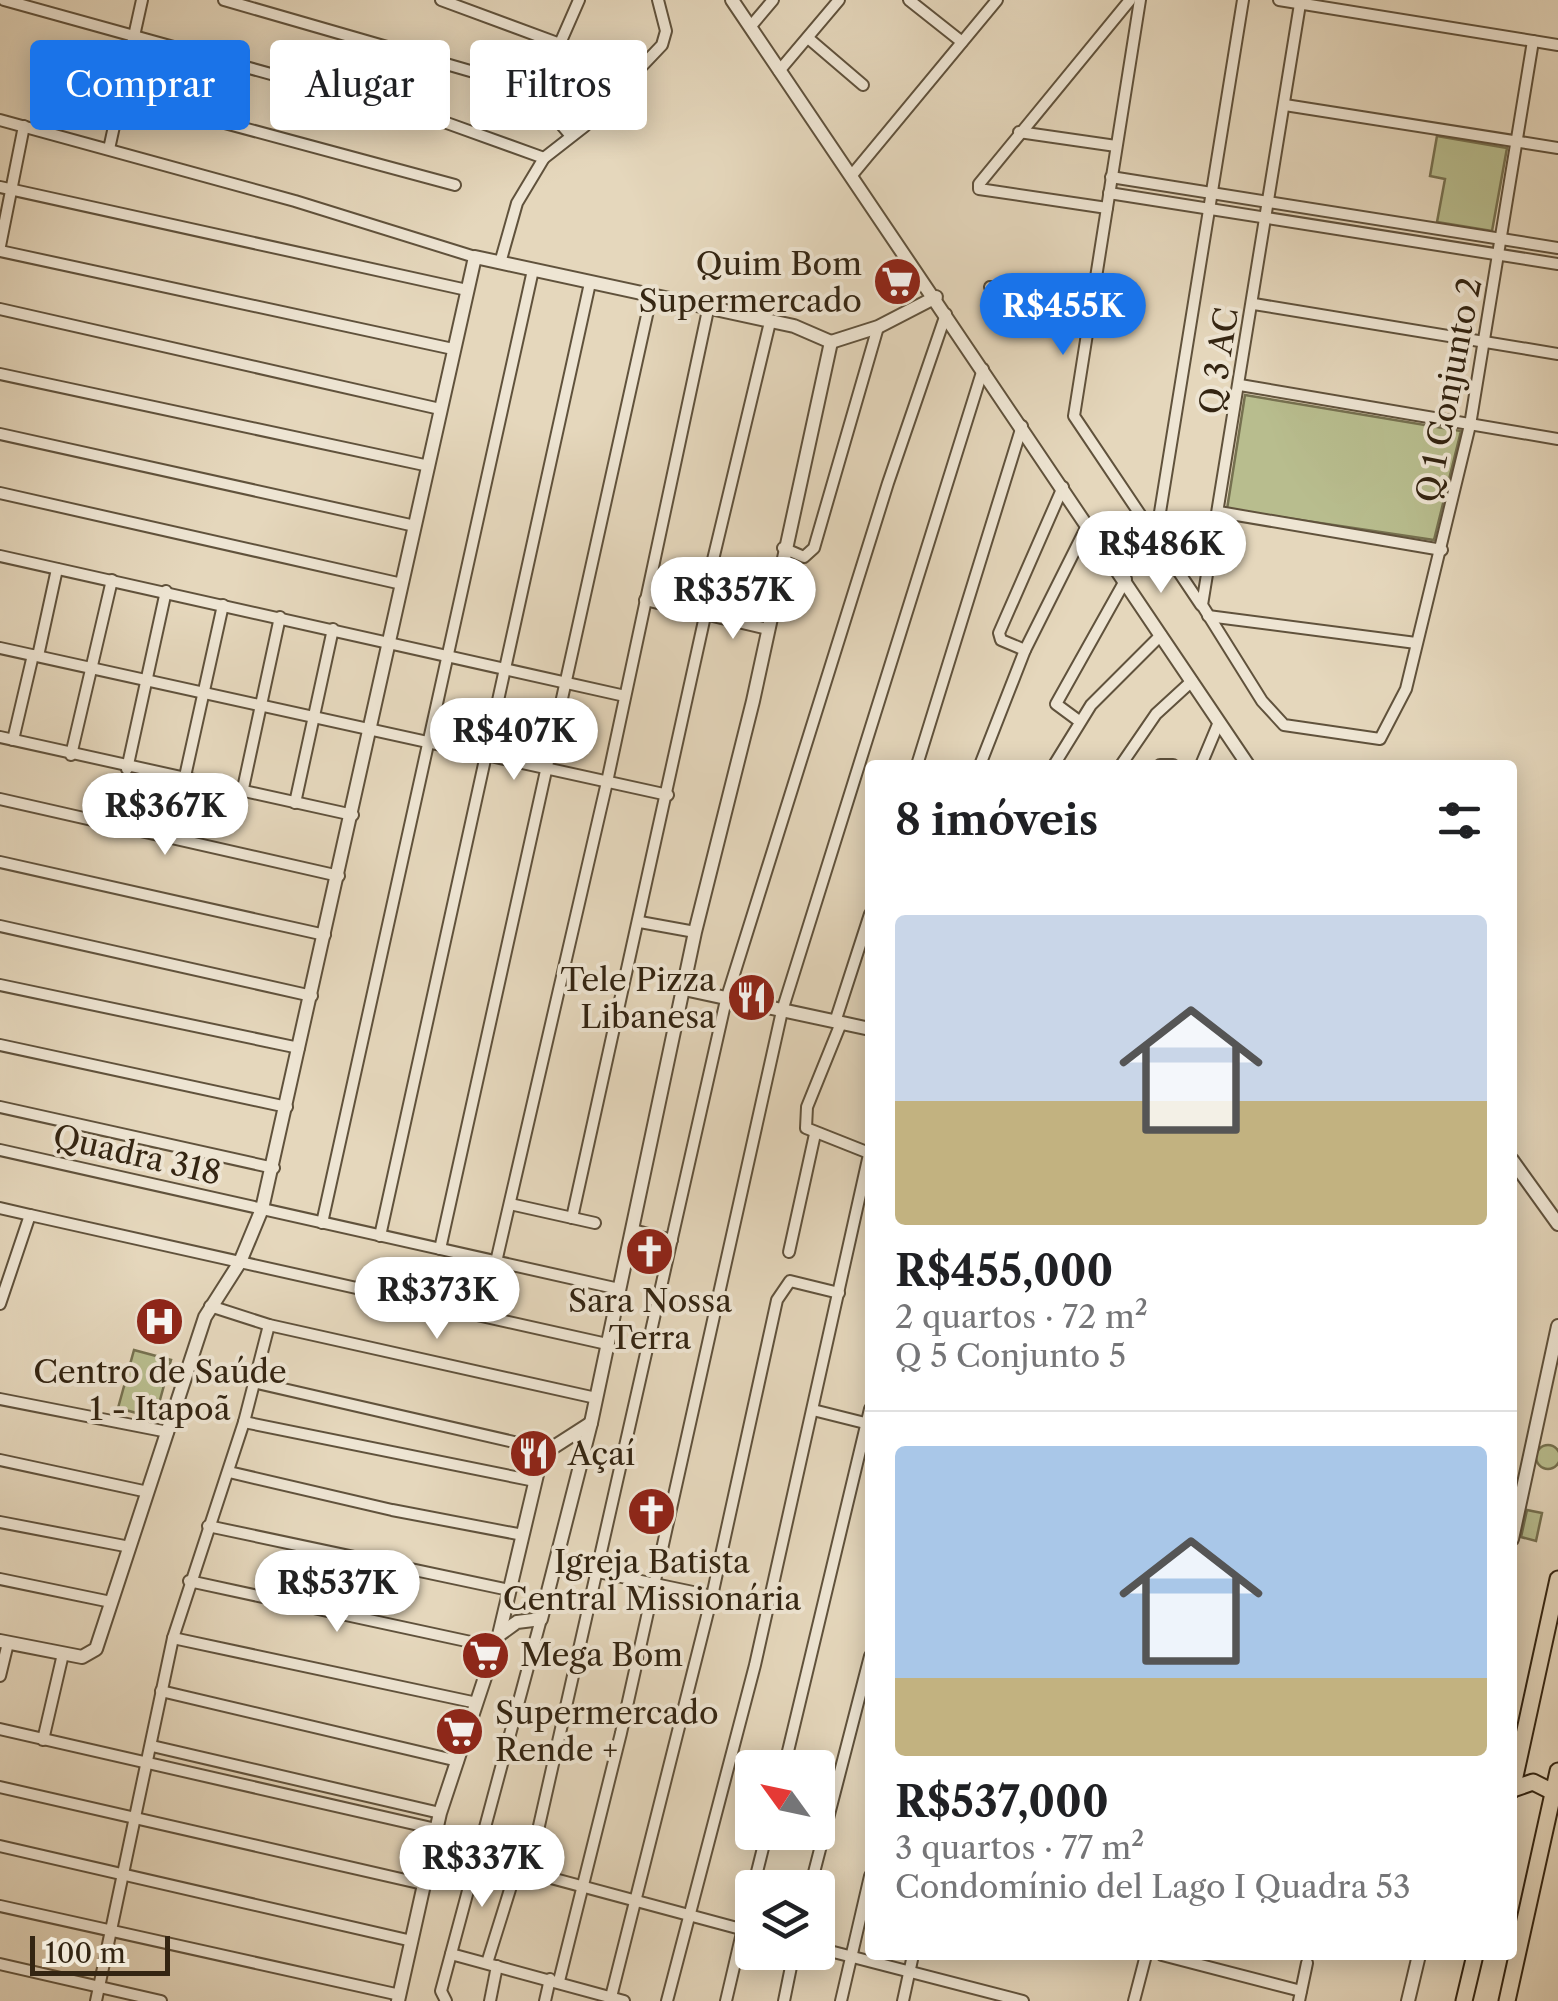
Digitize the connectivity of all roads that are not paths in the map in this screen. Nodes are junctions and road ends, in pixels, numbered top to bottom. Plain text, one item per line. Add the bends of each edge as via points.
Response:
1 (4, 0) edge
2 (142, 0) edge
3 (224, 0) edge
4 (441, 0) edge
5 (579, 0) edge
6 (658, 0) edge
7 (732, 0) edge
8 (773, 0) edge
9 (839, 0) edge
10 (910, 0) edge
11 (998, 0) edge
12 (1130, 0) edge
13 (1140, 0) edge
14 (1243, 0) edge
15 (1279, 0) edge
16 (1300, 4) junction
17 (751, 26) junction
18 (134, 36) junction
19 (808, 38) junction
20 (133, 40) edge
21 (549, 40) edge
22 (562, 40) edge
23 (1533, 41) junction
24 (962, 42) junction
25 (1558, 45) edge
26 (470, 70) edge
27 (780, 71) junction
28 (863, 85) dead end
29 (1285, 104) junction
30 (0, 120) edge
31 (24, 126) junction
32 (113, 130) edge
33 (250, 130) edge
34 (566, 130) edge
35 (1019, 132) junction
36 (571, 136) junction
37 (1518, 141) junction
38 (1116, 146) junction
39 (1558, 148) edge
40 (109, 149) junction
41 (544, 158) junction
42 (852, 175) junction
43 (1111, 177) junction
44 (456, 185) dead end
45 (6, 188) edge
46 (1109, 193) junction
47 (1210, 193) junction
48 (1269, 203) junction
49 (1107, 208) junction
50 (1209, 209) junction
51 (1268, 218) junction
52 (1502, 239) junction
53 (0, 248) edge
54 (1558, 248) edge
55 (1500, 255) junction
56 (475, 257) junction
57 (500, 263) junction
58 (1558, 264) edge
59 (533, 270) junction
60 (590, 283) junction
61 (990, 288) dead end
62 (467, 290) junction
63 (651, 297) junction
64 (936, 297) junction
65 (1092, 304) junction
66 (1254, 304) junction
67 (0, 309) edge
68 (708, 310) junction
69 (946, 313) junction
70 (770, 322) junction
71 (878, 327) junction
72 (830, 342) junction
73 (1486, 342) junction
74 (453, 350) junction
75 (1558, 354) edge
76 (984, 368) junction
77 (0, 374) edge
78 (1240, 385) junction
79 (440, 409) junction
80 (1470, 425) junction
81 (1022, 426) junction
82 (0, 434) edge
83 (1558, 439) edge
84 (429, 466) junction
85 (1064, 486) junction
86 (0, 493) edge
87 (1220, 512) junction
88 (1088, 523) junction
89 (415, 526) junction
90 (1156, 537) junction
91 (784, 548) junction
92 (1442, 550) junction
93 (0, 556) edge
94 (58, 569) junction
95 (112, 580) junction
96 (1126, 580) junction
97 (402, 584) junction
98 (166, 591) junction
99 (645, 600) junction
100 (223, 604) junction
101 (1205, 610) junction
102 (703, 615) junction
103 (280, 617) junction
104 (768, 628) junction
105 (333, 629) junction
106 (1161, 635) junction
107 (389, 642) junction
108 (1416, 643) junction
109 (0, 648) edge
110 (1025, 650) junction
111 (35, 656) junction
112 (448, 656) junction
113 (91, 670) junction
114 (507, 670) junction
115 (147, 680) junction
116 (1192, 681) junction
117 (567, 682) junction
118 (202, 693) junction
119 (625, 696) junction
120 (260, 706) junction
121 (316, 719) junction
122 (1079, 720) junction
123 (1219, 722) junction
124 (370, 730) junction
125 (0, 737) edge
126 (13, 740) junction
127 (428, 744) junction
128 (71, 755) junction
129 (487, 757) junction
130 (919, 760) edge
131 (982, 760) edge
132 (1057, 760) edge
133 (1124, 760) edge
134 (1203, 760) edge
135 (1245, 760) edge
136 (126, 769) junction
137 (548, 769) junction
138 (184, 781) junction
139 (607, 782) junction
140 (242, 793) junction
141 (668, 795) junction
142 (0, 799) edge
143 (295, 803) junction
144 (353, 815) junction
145 (0, 862) edge
146 (339, 876) junction
147 (640, 922) junction
148 (0, 926) edge
149 (865, 931) edge
150 (695, 932) junction
151 (325, 935) junction
152 (0, 986) edge
153 (684, 988) junction
154 (312, 996) junction
155 (726, 1000) junction
156 (782, 1011) junction
157 (838, 1022) junction
158 (865, 1028) edge
159 (0, 1045) edge
160 (299, 1048) junction
161 (0, 1107) edge
162 (287, 1107) junction
163 (815, 1134) junction
164 (865, 1149) edge
165 (0, 1150) edge
166 (274, 1168) junction
167 (1517, 1171) edge
168 (865, 1192) edge
169 (510, 1204) junction
170 (0, 1208) edge
171 (262, 1210) junction
172 (30, 1215) junction
173 (572, 1218) junction
174 (595, 1223) dead end
175 (322, 1224) junction
176 (1558, 1224) edge
177 (633, 1230) junction
178 (380, 1236) junction
179 (672, 1240) junction
180 (440, 1250) junction
181 (789, 1252) dead end
182 (240, 1262) junction
183 (496, 1262) junction
184 (620, 1289) junction
185 (839, 1293) junction
186 (0, 1304) edge
187 (210, 1306) junction
188 (269, 1325) junction
189 (1558, 1326) edge
190 (608, 1344) junction
191 (253, 1382) junction
192 (596, 1398) junction
193 (0, 1399) edge
194 (813, 1410) junction
195 (244, 1422) junction
196 (591, 1423) junction
197 (865, 1423) edge
198 (168, 1432) junction
199 (865, 1436) edge
200 (555, 1446) junction
201 (0, 1460) edge
202 (581, 1462) junction
203 (229, 1472) junction
204 (535, 1481) junction
205 (148, 1492) junction
206 (1517, 1515) edge
207 (0, 1522) edge
208 (208, 1526) junction
209 (523, 1535) junction
210 (130, 1547) junction
211 (598, 1572) junction
212 (0, 1579) edge
213 (1558, 1579) edge
214 (189, 1581) junction
215 (655, 1584) junction
216 (509, 1590) junction
217 (712, 1596) junction
218 (111, 1602) junction
219 (504, 1612) junction
220 (541, 1619) junction
221 (518, 1622) junction
222 (173, 1638) junction
223 (497, 1641) junction
224 (4, 1642) edge
225 (62, 1654) junction
226 (865, 1675) edge
227 (0, 1676) edge
228 (161, 1691) junction
229 (477, 1703) junction
230 (0, 1729) edge
231 (43, 1740) junction
232 (152, 1746) junction
233 (788, 1750) edge
234 (458, 1761) junction
235 (148, 1765) junction
236 (1517, 1770) edge
237 (1558, 1771) edge
238 (0, 1787) edge
239 (1517, 1788) edge
240 (1553, 1792) junction
241 (440, 1813) junction
242 (136, 1820) junction
243 (436, 1829) junction
244 (0, 1846) edge
245 (432, 1846) junction
246 (474, 1856) junction
247 (523, 1868) junction
248 (815, 1870) edge
249 (124, 1875) junction
250 (423, 1884) junction
251 (584, 1886) junction
252 (865, 1898) edge
253 (635, 1899) junction
254 (0, 1906) edge
255 (691, 1914) junction
256 (735, 1927) edge
257 (111, 1930) junction
258 (412, 1941) junction
259 (835, 1953) edge
260 (451, 1954) junction
261 (1517, 1956) edge
262 (851, 1958) junction
263 (912, 1960) edge
264 (1145, 1960) edge
265 (1179, 1960) edge
266 (1418, 1960) edge
267 (1473, 1960) edge
268 (1516, 1960) edge
269 (1307, 1963) dead end
270 (0, 1964) edge
271 (492, 1964) junction
272 (735, 1970) edge
273 (790, 1970) edge
274 (910, 1974) junction
275 (554, 1980) junction
276 (99, 1987) junction
277 (1300, 1996) edge
278 (399, 1998) edge
279 (619, 2000) edge
280 (96, 2001) edge
281 (161, 2001) edge
282 (446, 2001) edge
283 (490, 2001) edge
284 (545, 2001) edge
285 (667, 2001) edge
286 (726, 2001) edge
287 (784, 2001) edge
288 (841, 2001) edge
289 (903, 2001) edge
290 (1023, 2001) edge
291 (1134, 2001) edge
292 (1408, 2001) edge
293 (1464, 2001) edge
294 (1507, 2001) edge

1 - 18 street
2 - 18 street
3 - 26 street
4 - 21 street
5 - 22 street
6 - 36 street via 666,31 662,45
7 - 17 street
8 - 17 street
9 - 19 street
10 - 24 street
11 - 24 street
12 - 35 street
13 - 38 street
14 - 47 street
15 - 16 street
16 - 23 street
16 - 29 street, Q 3 AC
17 - 27 street
18 - 20 street
18 - 41 street via 444,122
19 - 27 street
19 - 28 street
23 - 25 street
23 - 37 street, Q 1 Conjunto 2
24 - 42 street
27 - 42 street
29 - 37 street
29 - 48 street, Q 3 AC
30 - 31 street
31 - 40 street
31 - 45 street
32 - 40 street
33 - 44 street
34 - 36 street
35 - 38 street
35 - 49 street via 979,189
36 - 41 street
37 - 39 street
37 - 52 street, Q 1 Conjunto 2
38 - 43 street
40 - 56 street
41 - 57 street via 518,203
42 - 64 street
43 - 46 street
43 - 47 street
45 - 53 street
45 - 62 street
46 - 49 street
46 - 50 street
47 - 48 street
47 - 50 street
48 - 51 street, Q 3 AC
48 - 52 street
49 - 65 street
50 - 51 street
50 - 90 street
51 - 55 street
51 - 66 street, Q 3 AC
52 - 54 street
52 - 55 street, Q 1 Conjunto 2
53 - 74 street
55 - 58 street
55 - 73 street, Q 1 Conjunto 2
56 - 57 street
56 - 62 street
57 - 59 street
59 - 60 street
59 - 112 street
60 - 63 street
60 - 114 street
61 - 65 street
62 - 74 street
63 - 68 street
63 - 117 street
64 - 69 street
64 - 71 street
65 - 90 street via 1074,416
66 - 73 street
66 - 78 street, Q 3 AC
67 - 79 street
68 - 70 street
68 - 99 street
69 - 76 street
69 - 155 street
70 - 72 street via 814,331
70 - 102 street
71 - 72 street
71 - 91 street via 814,548 804,557
72 - 91 street
73 - 75 street
73 - 80 street, Q 1 Conjunto 2
74 - 79 street
76 - 81 street
76 - 156 street
77 - 84 street
78 - 80 street
78 - 87 street, Q 3 AC
79 - 84 street
80 - 83 street
80 - 92 street, Q 1 Conjunto 2
81 - 85 street
81 - 130 street
82 - 89 street
84 - 89 street
85 - 88 street
85 - 110 street via 999,633
86 - 97 street
87 - 92 street
87 - 101 street, Q 3 AC
88 - 96 street
88 - 110 street
89 - 97 street
90 - 101 street
91 - 104 street
92 - 108 street, Q 1 Conjunto 2
93 - 94 street
94 - 95 street
94 - 111 street
95 - 98 street
95 - 113 street
96 - 106 street
96 - 122 street via 1056,704
97 - 107 street
98 - 100 street
98 - 115 street
99 - 102 street
99 - 119 street
100 - 103 street
100 - 118 street
101 - 108 street
101 - 108 street, Q 1 Conjunto 2 via 1284,725 1380,738 1402,699
102 - 104 street
102 - 141 street
103 - 105 street
103 - 120 street
104 - 150 street
105 - 107 street
105 - 121 street
106 - 116 street
106 - 122 street
107 - 112 street
107 - 124 street
109 - 111 street
110 - 131 street
111 - 113 street
111 - 126 street
112 - 114 street
112 - 127 street
113 - 115 street
113 - 128 street
114 - 117 street
114 - 129 street
115 - 118 street
115 - 136 street
116 - 123 street
116 - 133 street via 1156,714
117 - 119 street
117 - 137 street
118 - 120 street
118 - 138 street
119 - 139 street
120 - 121 street
120 - 140 street
121 - 124 street
121 - 143 street
122 - 132 street
123 - 134 street
123 - 135 street
124 - 127 street
124 - 144 street
125 - 126 street
126 - 128 street
127 - 129 street
127 - 175 street
128 - 136 street
129 - 137 street
129 - 178 street
136 - 138 street
137 - 139 street
137 - 180 street
138 - 140 street
139 - 141 street
139 - 169 street
140 - 143 street
141 - 147 street
142 - 146 street
143 - 144 street
144 - 146 street
145 - 151 street
146 - 151 street
147 - 150 street
147 - 173 street
148 - 154 street
149 - 157 street
150 - 153 street
151 - 154 street
152 - 160 street
153 - 155 street
153 - 177 street
154 - 160 street
155 - 156 street
155 - 179 street
156 - 157 street
156 - 215 street
157 - 158 street
157 - 163 street via 804,1120
159 - 162 street
160 - 162 street
161 - 166 street
162 - 166 street
163 - 164 street
163 - 181 street
165 - 171 street, Quadra 318
166 - 171 street
167 - 176 street
168 - 185 street
169 - 173 street
169 - 183 street
170 - 172 street
171 - 175 street, Quadra 318
171 - 182 street
172 - 182 street
172 - 186 street
173 - 174 street
175 - 178 street, Quadra 318
177 - 179 street
177 - 184 street
178 - 180 street, Quadra 318
179 - 211 street
180 - 183 street, Quadra 318
182 - 187 street
182 - 190 street
183 - 184 street, Quadra 318
184 - 190 street
185 - 194 street
185 - 217 street via 790,1281 781,1291
187 - 188 street
187 - 198 street
188 - 191 street
188 - 192 street
189 - 206 street
190 - 192 street
191 - 195 street
191 - 200 street
192 - 196 street
193 - 198 street
194 - 197 street
194 - 255 street
195 - 203 street
195 - 204 street
196 - 200 street
196 - 202 street
198 - 205 street
199 - 233 street
200 - 202 street via 574,1448
200 - 204 street
201 - 205 street
202 - 220 street
203 - 208 street
203 - 209 street
204 - 209 street
205 - 210 street
207 - 210 street
208 - 214 street
208 - 216 street
209 - 216 street
210 - 218 street
211 - 215 street
211 - 247 street
212 - 218 street
213 - 236 main road
214 - 222 street
214 - 223 street
215 - 217 street
215 - 251 street
216 - 219 street
217 - 253 street
218 - 225 street via 96,1649 82,1657
219 - 221 street
219 - 223 street
220 - 221 street
220 - 246 street
221 - 223 street
222 - 228 street
222 - 229 street
223 - 229 street
224 - 225 street
224 - 227 street
225 - 231 street
226 - 248 street
228 - 232 street
228 - 234 street
229 - 234 street
230 - 231 street
231 - 235 street
232 - 235 street
232 - 241 street
234 - 241 street
235 - 242 street
235 - 243 street
237 - 240 main road
238 - 242 street
239 - 240 main road via 1532,1782
240 - 261 main road
241 - 243 street
242 - 249 street
242 - 250 street
243 - 245 street
244 - 249 street
245 - 246 street
245 - 250 street
246 - 247 street
246 - 260 street
247 - 251 street
247 - 271 street
249 - 257 street
249 - 258 street
250 - 258 street
251 - 253 street
251 - 275 street
252 - 262 street
253 - 255 street
253 - 279 street
254 - 257 street
255 - 256 street
255 - 285 street
257 - 276 street
257 - 278 street
258 - 278 street
259 - 262 street
260 - 271 street
260 - 282 street via 441,1991
262 - 274 street
262 - 288 street
263 - 274 street
264 - 291 street
265 - 277 street
266 - 292 street
267 - 293 main road
268 - 294 main road
269 - 277 street
270 - 276 street
271 - 275 street
271 - 283 street
272 - 286 street
273 - 287 street
274 - 289 street
274 - 290 street
275 - 279 street
275 - 284 street
276 - 280 street
276 - 281 street

